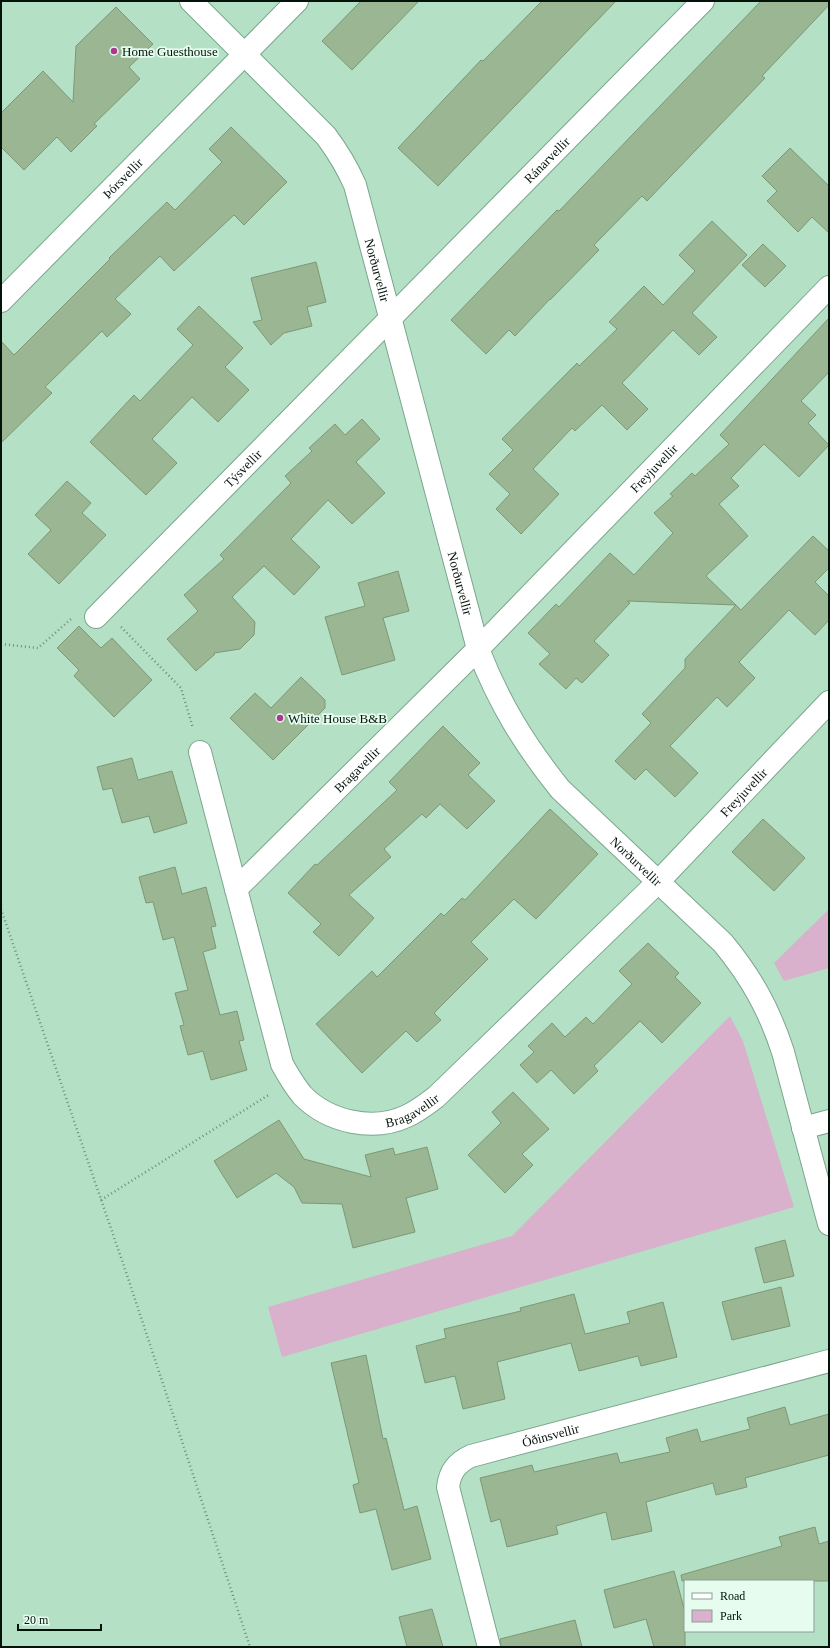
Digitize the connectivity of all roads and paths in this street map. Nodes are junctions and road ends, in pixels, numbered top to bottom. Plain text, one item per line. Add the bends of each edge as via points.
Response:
1 (192, 1) edge
2 (297, 1) edge
3 (703, 1) edge
4 (245, 55) junction
5 (829, 287) edge
6 (1, 301) edge
7 (390, 319) junction
8 (100, 614) junction
9 (1, 644) edge
10 (478, 649) junction
11 (829, 702) edge
12 (200, 752) joint
13 (658, 882) junction
14 (236, 889) junction
15 (1, 909) edge
16 (291, 1081) junction
17 (829, 1121) edge
18 (803, 1128) junction
19 (101, 1200) junction
20 (829, 1224) edge
21 (829, 1361) edge
22 (250, 1647) edge
23 (489, 1647) edge

1 - 4 street, Norðurvellir
2 - 4 street, Þórsvellir
3 - 7 street, Ránarvellir
4 - 6 street, Þórsvellir
4 - 7 street, Norðurvellir via 326,136 346,165 355,185
5 - 10 street, Freyjuvellir
7 - 8 street, Týsvellir
7 - 10 street, Norðurvellir
8 - 9 path via 81,611 38,648
8 - 12 path via 181,688
10 - 13 street, Norðurvellir via 502,705 538,761 560,789
10 - 14 street, Bragavellir
11 - 13 street, Freyjuvellir
12 - 14 street, Bragavellir
13 - 16 street, Bragavellir via 436,1098 422,1108 390,1122 353,1122 318,1108 303,1096
13 - 18 street, Norðurvellir via 723,943 755,985 775,1028
14 - 16 street, Bragavellir via 282,1064
15 - 19 path
16 - 19 path
17 - 18 street
18 - 20 street, Norðurvellir
19 - 22 path
21 - 23 street, Óðinsvellir via 471,1456 462,1461 455,1467 448,1488

